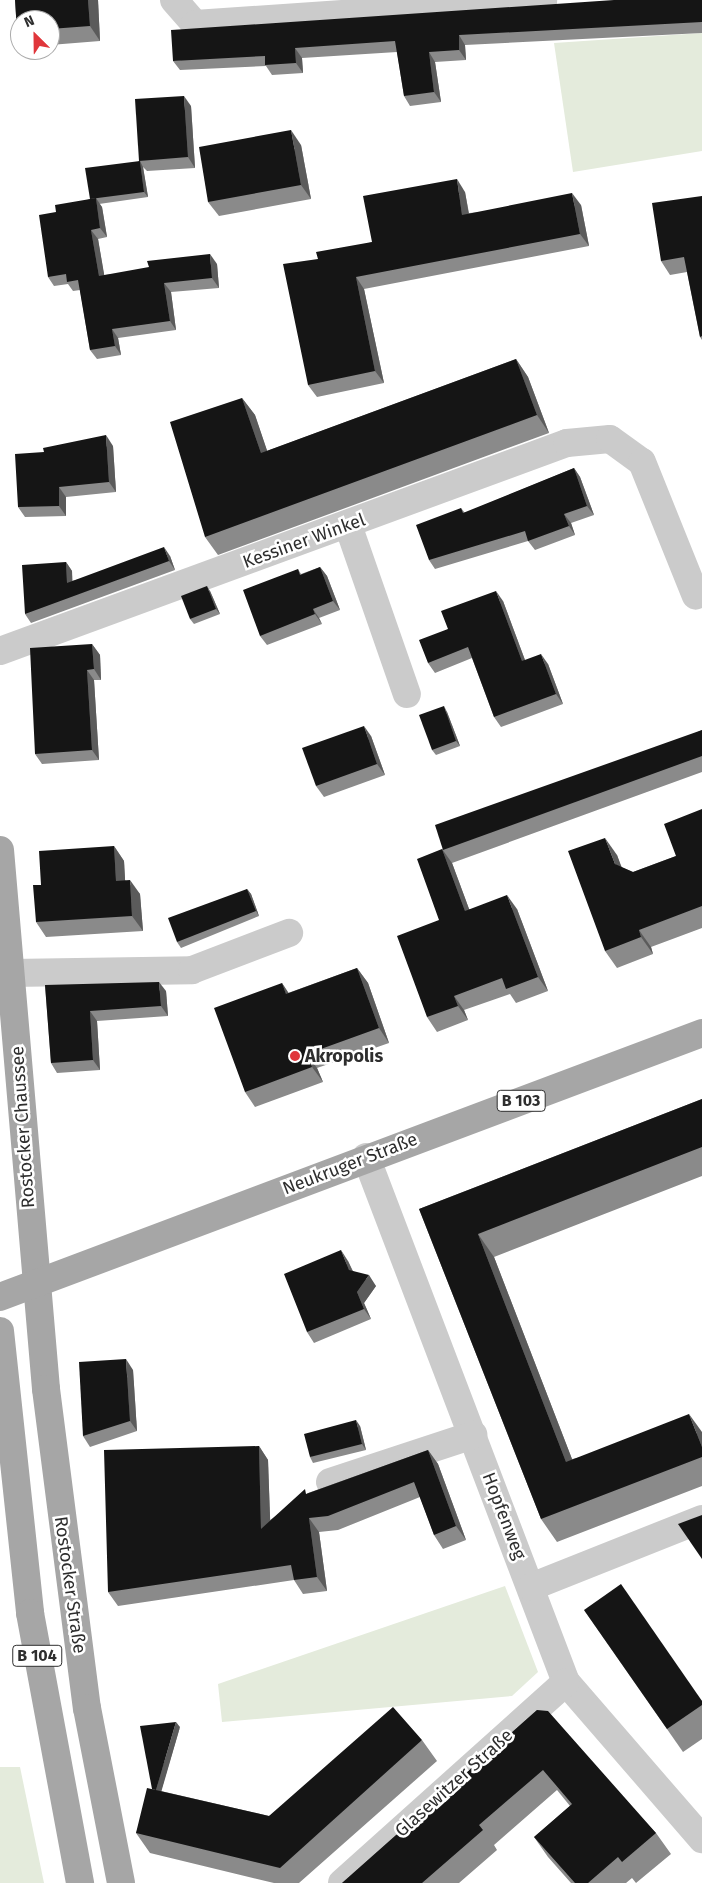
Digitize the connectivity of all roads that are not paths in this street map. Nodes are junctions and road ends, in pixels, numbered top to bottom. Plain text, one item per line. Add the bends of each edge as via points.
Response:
1 (174, 0) edge
2 (543, 0) edge
3 (348, 525) junction
4 (696, 596) dead end
5 (0, 651) edge
6 (407, 694) dead end
7 (0, 850) edge
8 (289, 933) dead end
9 (11, 973) junction
10 (702, 1034) edge
11 (366, 1157) junction
12 (35, 1285) junction
13 (0, 1297) edge
14 (0, 1331) edge
15 (5, 1428) edge
16 (473, 1435) junction
17 (330, 1482) dead end
18 (702, 1519) edge
19 (531, 1587) junction
20 (566, 1682) junction
21 (702, 1840) edge
22 (80, 1883) edge
23 (121, 1883) edge
24 (342, 1883) edge

1 - 2 street via 195,24
3 - 4 street, Kessiner Winkel via 567,444 610,439 642,462
3 - 5 street, Kessiner Winkel
3 - 6 street
7 - 9 main road, Rostocker Chaussee
8 - 9 street via 192,970
9 - 12 main road, Rostocker Chaussee
10 - 11 main road, Neukruger Straße / B 103
11 - 12 main road, Neukruger Straße / B 103
11 - 16 street, Hopfenweg
12 - 13 main road, Neukruger Straße
12 - 23 main road, Rostocker Straße / B 104 via 87,1708
14 - 15 main road, B 104
15 - 22 main road, B 104 via 30,1613
16 - 17 street
16 - 19 street, Hopfenweg
18 - 19 street
19 - 20 street, Hopfenweg
20 - 21 street, Hopfenweg
20 - 24 street, Glasewitzer Straße

